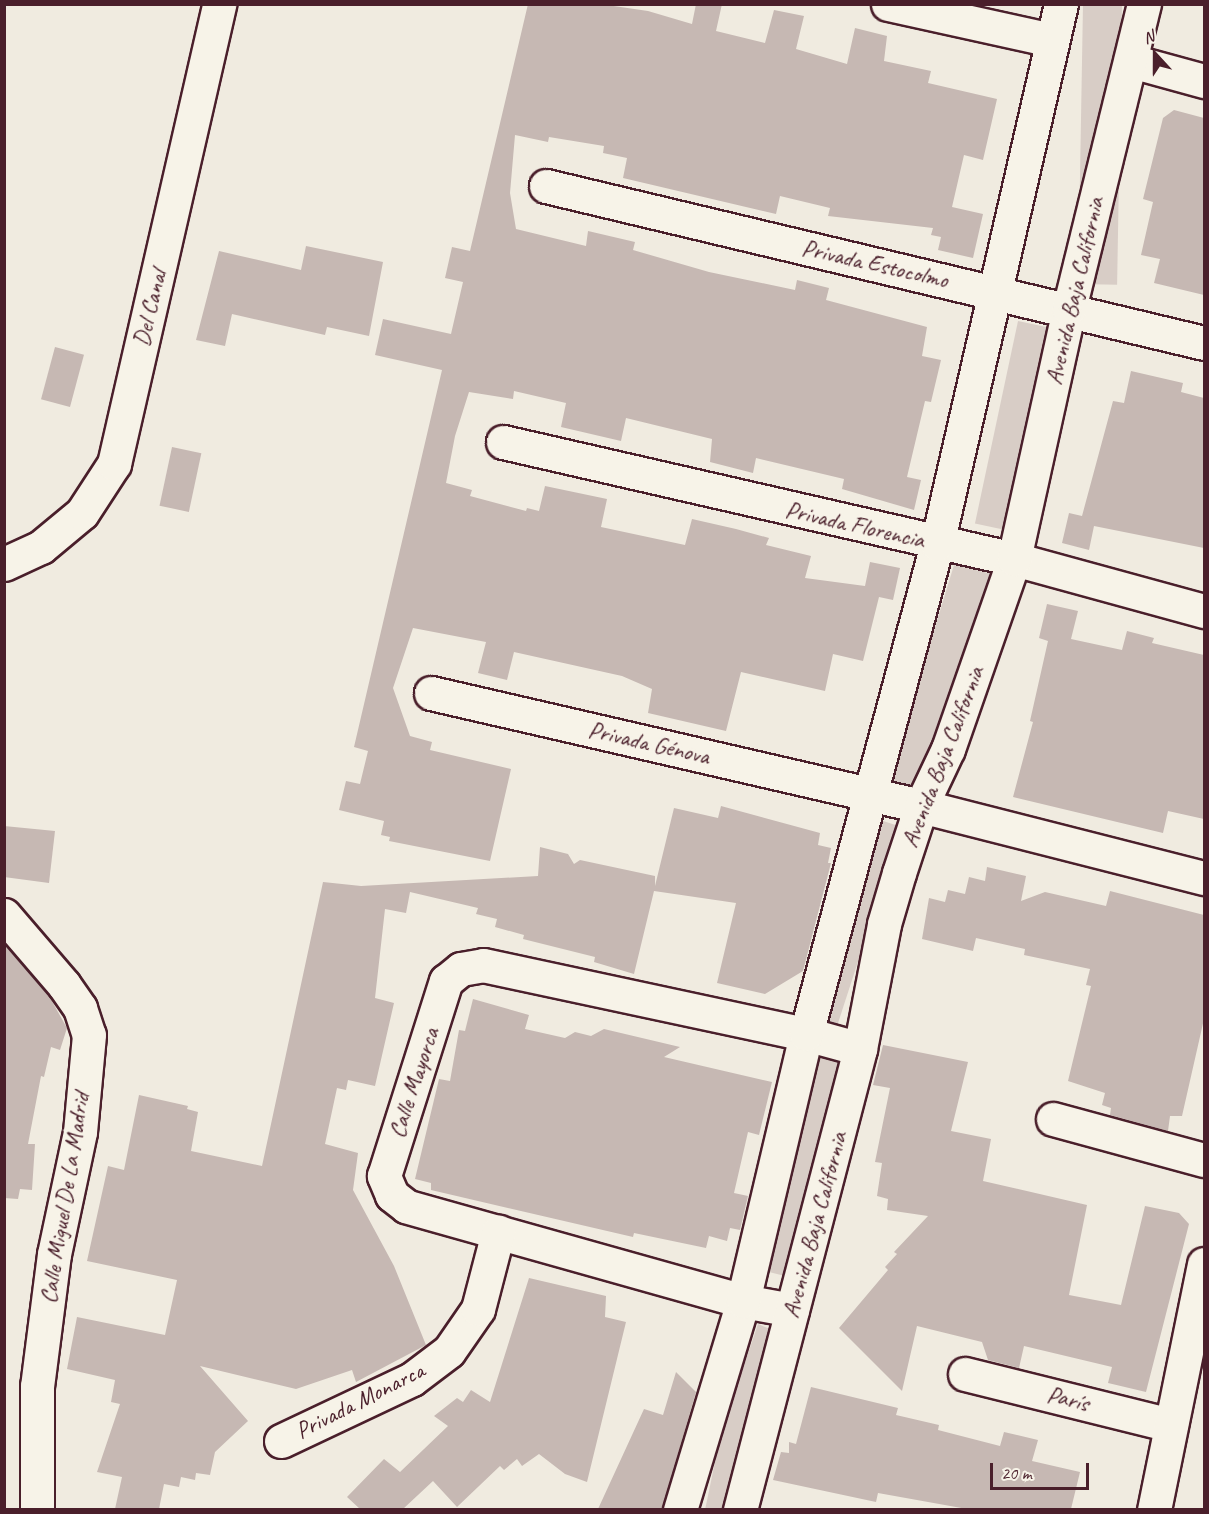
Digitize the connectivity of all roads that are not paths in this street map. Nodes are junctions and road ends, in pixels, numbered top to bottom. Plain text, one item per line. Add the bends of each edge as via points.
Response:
1 (219, 4) edge
2 (888, 4) edge
3 (1060, 4) edge
4 (1144, 4) edge
5 (1052, 40) junction
6 (1131, 61) junction
7 (1204, 81) edge
8 (546, 186) dead end
9 (992, 291) junction
10 (1069, 309) junction
11 (1204, 343) edge
12 (504, 442) dead end
13 (937, 544) junction
14 (1014, 559) junction
15 (4, 564) edge
16 (1204, 611) edge
17 (430, 693) dead end
18 (867, 794) junction
19 (921, 807) junction
20 (1204, 878) edge
21 (4, 915) edge
22 (806, 1034) junction
23 (860, 1049) junction
24 (1053, 1119) dead end
25 (1204, 1160) edge
26 (498, 1232) junction
27 (1204, 1264) edge
28 (743, 1301) junction
29 (792, 1310) junction
30 (965, 1374) dead end
31 (1171, 1425) junction
32 (281, 1441) dead end
33 (37, 1509) edge
34 (680, 1509) edge
35 (740, 1509) edge
36 (1154, 1509) edge

1 - 15 street, Del Canal via 114,464 82,513 41,547
2 - 5 street
3 - 5 street, Avenida Baja California
4 - 6 street, Avenida Baja California
5 - 9 street, Avenida Baja California
6 - 7 street
6 - 10 street, Avenida Baja California
8 - 9 street, Privada Estocolmo
9 - 10 street, Privada Estocolmo
9 - 13 street, Avenida Baja California
10 - 11 street, Privada Estocolmo
10 - 14 street, Avenida Baja California
12 - 13 street, Privada Florencia
13 - 14 street, Privada Florencia
13 - 18 street, Avenida Baja California
14 - 16 street, Privada Florencia
14 - 19 street, Avenida Baja California via 948,749
17 - 18 street, Privada Génova
18 - 19 street, Privada Génova
18 - 22 street, Avenida Baja California
19 - 20 street
19 - 23 street, Avenida Baja California via 884,924
21 - 33 street, Calle Miguel De La Madrid via 64,985 80,1008 88,1035 80,1132 54,1254 38,1386
22 - 23 street, Calle Mayorca
22 - 26 street, Calle Mayorca via 483,965 460,969 446,981 384,1176 392,1195 406,1206
22 - 28 street, Avenida Baja California
23 - 29 street, Avenida Baja California
24 - 25 street
26 - 28 street, Calle Mayorca
26 - 32 street, Privada Monarca via 478,1309 449,1351 412,1379
27 - 31 street
28 - 29 street, Calle Mayorca
28 - 34 street, Avenida Baja California
29 - 35 street, Avenida Baja California
30 - 31 street, París
31 - 36 street

